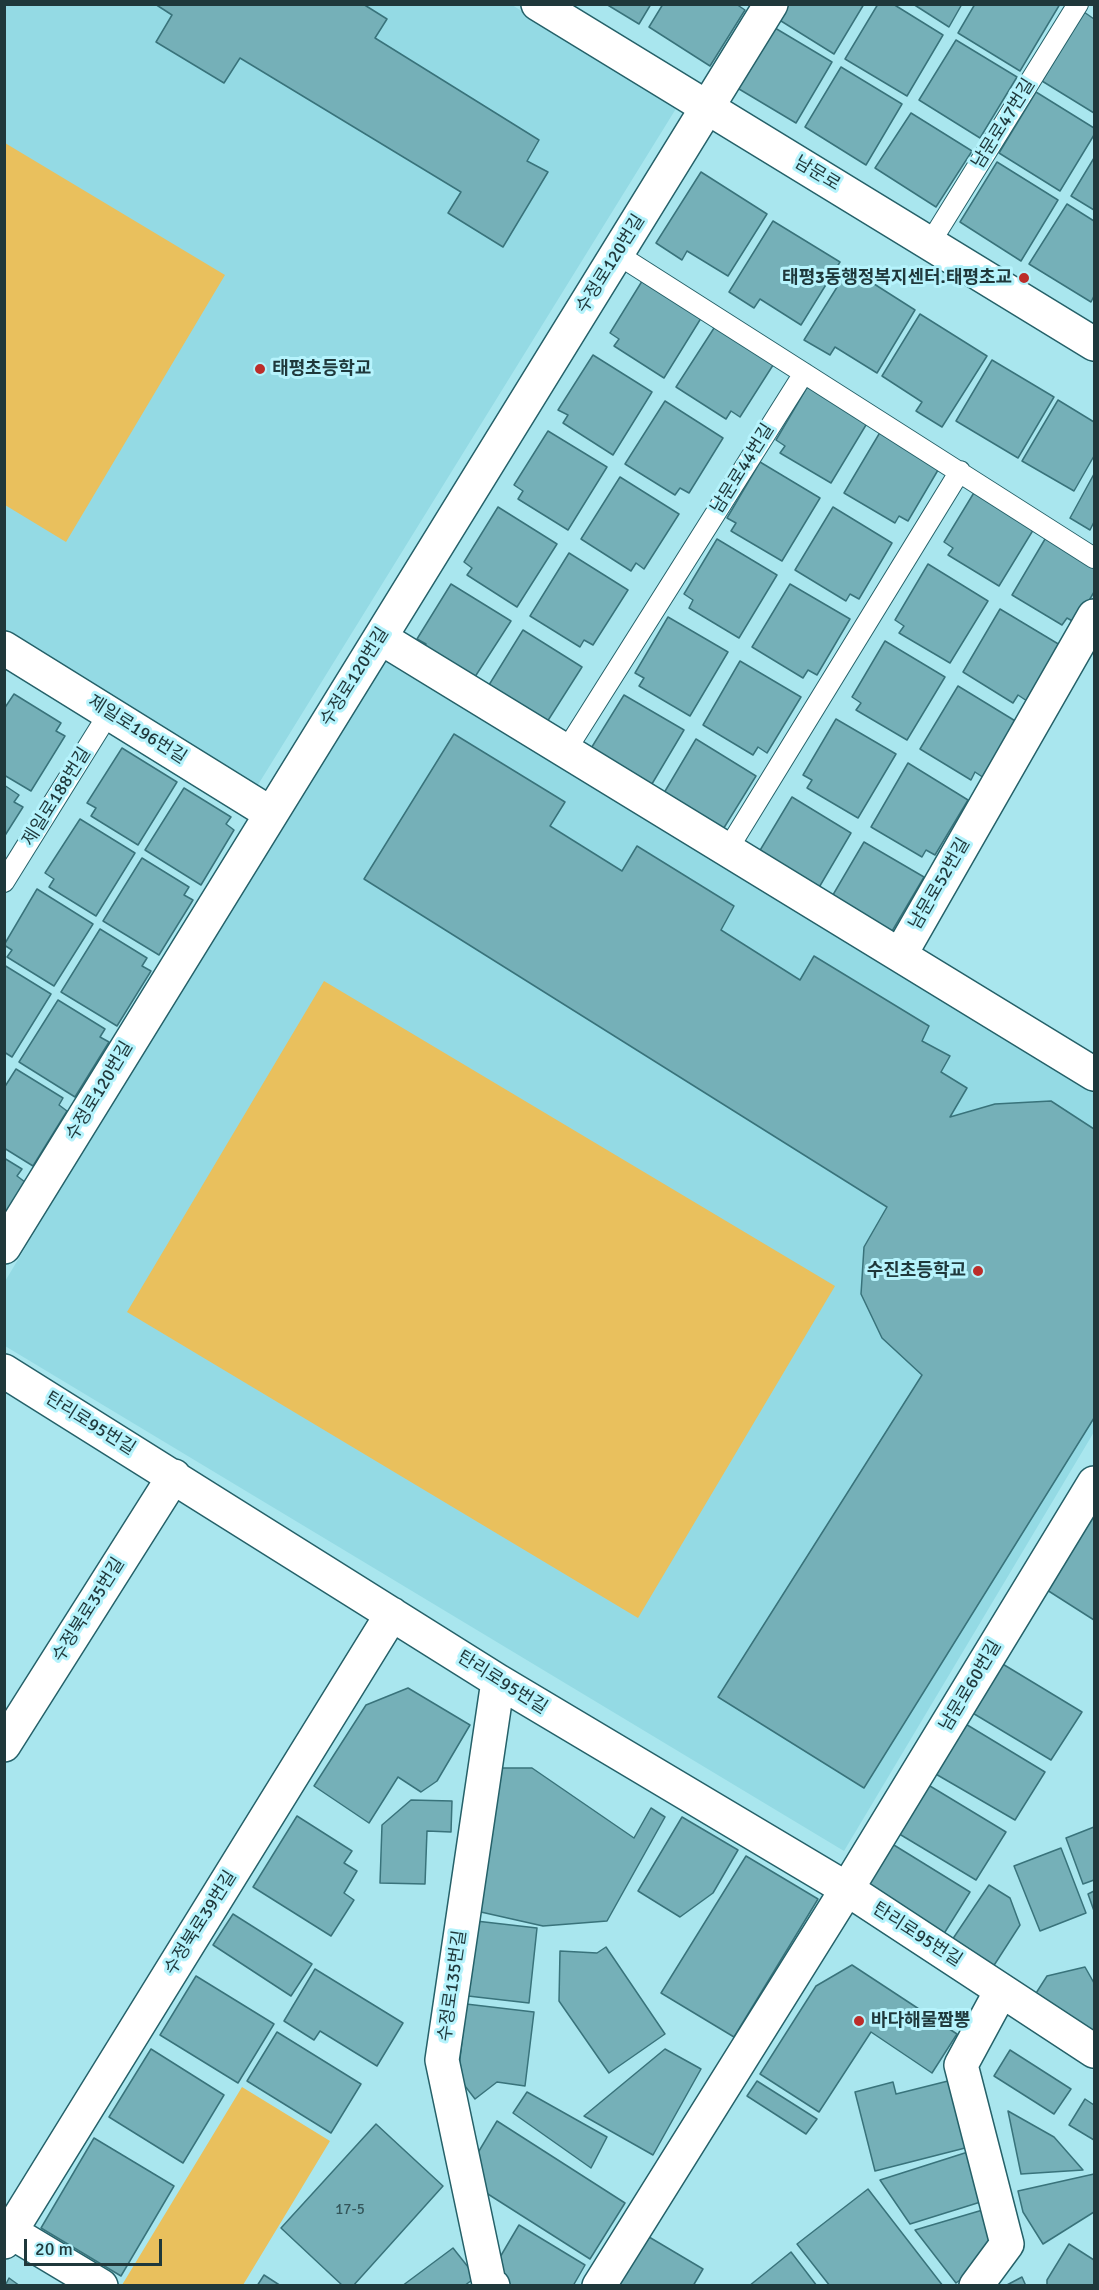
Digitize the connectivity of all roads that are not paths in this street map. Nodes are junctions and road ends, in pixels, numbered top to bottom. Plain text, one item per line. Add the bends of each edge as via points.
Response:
1 (538, 4) edge
2 (771, 4) edge
3 (1078, 4) edge
4 (708, 108) junction
5 (930, 243) junction
6 (617, 254) junction
7 (1095, 344) edge
8 (804, 373) junction
9 (960, 471) junction
10 (1095, 558) edge
11 (1095, 616) edge
12 (381, 638) junction
13 (4, 648) edge
14 (109, 713) junction
15 (565, 752) junction
16 (270, 813) junction
17 (728, 849) junction
18 (4, 882) edge
19 (900, 955) junction
20 (1095, 1074) edge
21 (4, 1247) edge
22 (4, 1371) edge
23 (174, 1476) junction
24 (1095, 1483) edge
25 (392, 1614) junction
26 (498, 1681) junction
27 (4, 1745) edge
28 (847, 1889) junction
29 (1001, 1991) junction
30 (1095, 2051) edge
31 (8, 2237) edge
32 (101, 2286) edge
33 (493, 2286) edge
34 (599, 2286) edge
35 (976, 2286) edge

1 - 4 street, 남문로
2 - 4 street, 수정로120번길
3 - 5 lane, 남문로47번길
4 - 5 street, 남문로
4 - 6 street, 수정로120번길
5 - 7 street, 남문로
6 - 8 lane
6 - 12 street, 수정로120번길
8 - 9 lane
8 - 15 lane, 남문로44번길
9 - 10 lane
9 - 17 lane
11 - 19 street, 남문로52번길
12 - 15 street
12 - 16 street, 수정로120번길
13 - 14 street, 제일로196번길
14 - 16 street, 제일로196번길
14 - 18 lane, 제일로188번길
15 - 17 street
16 - 21 street, 수정로120번길
17 - 19 street
19 - 20 street
22 - 23 street, 탄리로95번길
23 - 25 street, 탄리로95번길
23 - 27 street, 수정북로35번길
24 - 28 street, 남문로60번길
25 - 26 street, 탄리로95번길
25 - 31 street, 수정북로39번길
26 - 28 street, 탄리로95번길
26 - 33 street, 수정로135번길 via 442,2060 489,2283
28 - 29 street, 탄리로95번길
28 - 34 street
29 - 30 street, 탄리로95번길
29 - 35 street via 961,2065 1007,2244
31 - 32 street, 수정북로39번길

